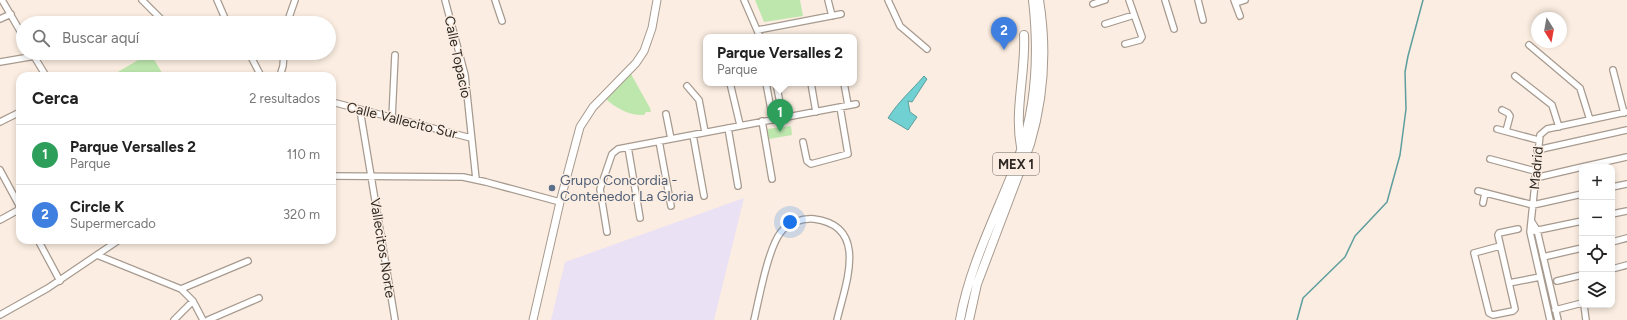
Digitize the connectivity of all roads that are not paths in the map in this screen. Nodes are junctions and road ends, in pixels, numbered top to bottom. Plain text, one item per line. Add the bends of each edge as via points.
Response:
1 (2, 0) edge
2 (142, 0) edge
3 (217, 0) edge
4 (295, 0) edge
5 (445, 0) edge
6 (496, 0) edge
7 (657, 0) edge
8 (744, 0) edge
9 (828, 0) edge
10 (888, 0) edge
11 (1033, 0) edge
12 (1039, 0) edge
13 (1105, 0) edge
14 (1129, 0) edge
15 (1165, 0) edge
16 (1198, 0) edge
17 (1245, 0) edge
18 (1235, 2) edge
19 (1093, 4) dead end
20 (10, 14) junction
21 (841, 14) dead end
22 (1134, 14) junction
23 (158, 16) edge
24 (224, 16) edge
25 (289, 16) edge
26 (832, 16) junction
27 (1240, 16) dead end
28 (0, 19) edge
29 (1203, 20) dead end
30 (502, 21) dead end
31 (16, 24) edge
32 (1105, 24) dead end
33 (1174, 29) dead end
34 (758, 30) junction
35 (759, 34) edge
36 (1024, 35) dead end
37 (1124, 44) dead end
38 (1529, 45) dead end
39 (927, 49) dead end
40 (395, 55) dead end
41 (16, 59) edge
42 (37, 60) edge
43 (253, 60) edge
44 (283, 60) edge
45 (0, 62) edge
46 (1613, 70) dead end
47 (44, 72) edge
48 (259, 72) edge
49 (281, 72) edge
50 (1515, 76) dead end
51 (687, 86) dead end
52 (731, 86) edge
53 (767, 86) edge
54 (777, 86) edge
55 (812, 86) edge
56 (845, 86) edge
57 (336, 103) edge
58 (856, 104) dead end
59 (848, 105) junction
60 (840, 107) junction
61 (360, 110) junction
62 (1502, 110) dead end
63 (816, 112) junction
64 (1626, 112) edge
65 (16, 114) edge
66 (666, 114) dead end
67 (392, 118) junction
68 (783, 118) junction
69 (773, 120) junction
70 (1590, 120) junction
71 (762, 121) junction
72 (0, 122) edge
73 (740, 125) junction
74 (1559, 126) junction
75 (728, 128) junction
76 (1497, 129) dead end
77 (1627, 130) edge
78 (1506, 131) junction
79 (704, 132) junction
80 (694, 135) junction
81 (471, 138) junction
82 (672, 139) junction
83 (1538, 140) junction
84 (659, 141) junction
85 (803, 142) dead end
86 (628, 147) junction
87 (1021, 149) junction
88 (1537, 150) junction
89 (1627, 157) edge
90 (1490, 159) dead end
91 (1596, 164) edge
92 (1579, 168) edge
93 (0, 170) edge
94 (1535, 175) junction
95 (336, 176) edge
96 (371, 176) junction
97 (476, 179) junction
98 (772, 179) dead end
99 (1627, 184) edge
100 (738, 186) dead end
101 (1615, 186) edge
102 (1478, 191) dead end
103 (1485, 193) junction
104 (1579, 195) edge
105 (704, 196) dead end
106 (16, 200) edge
107 (560, 202) junction
108 (1483, 203) dead end
109 (1533, 205) junction
110 (672, 206) dead end
111 (16, 210) edge
112 (1627, 211) edge
113 (1615, 213) edge
114 (640, 218) dead end
115 (0, 220) edge
116 (1532, 221) junction
117 (1579, 222) edge
118 (1518, 230) dead end
119 (1537, 230) junction
120 (607, 232) dead end
121 (1530, 232) junction
122 (1627, 238) edge
123 (1615, 241) edge
124 (40, 244) edge
125 (113, 244) edge
126 (1500, 246) junction
127 (1579, 249) edge
128 (97, 255) junction
129 (1544, 257) junction
130 (248, 261) dead end
131 (1627, 265) edge
132 (1615, 268) edge
133 (1579, 276) edge
134 (1540, 277) junction
135 (60, 281) junction
136 (1557, 281) dead end
137 (1509, 283) junction
138 (181, 289) junction
139 (259, 298) dead end
140 (193, 301) junction
141 (1579, 305) edge
142 (1584, 308) edge
143 (1555, 310) junction
144 (0, 314) edge
145 (174, 320) edge
146 (203, 320) edge
147 (208, 320) edge
148 (395, 320) edge
149 (533, 320) edge
150 (754, 320) edge
151 (837, 320) edge
152 (960, 320) edge
153 (969, 320) edge
154 (1550, 320) edge
155 (1558, 320) edge
156 (1586, 320) edge

1 - 20 street
2 - 23 street
3 - 24 street
4 - 25 street
5 - 81 street, Calle Topacio via 465,75
6 - 30 street
7 - 107 main road via 652,28 644,51 636,63 593,107 580,127
8 - 34 street
9 - 26 street
10 - 39 street via 900,26
11 - 87 highway, MEX 1 via 1036,80 1029,122
12 - 153 highway, MEX 1 via 1044,35 1044,62 1037,121 977,284
13 - 19 street
14 - 22 street
15 - 33 street
16 - 29 street
17 - 18 street
18 - 27 street
20 - 28 street
20 - 31 street
21 - 26 street
22 - 32 street
22 - 37 street via 1142,38
26 - 34 street
34 - 35 street
36 - 87 highway via 1018,128
38 - 70 street via 1580,88
40 - 67 street
41 - 45 street
42 - 47 street
43 - 48 street
44 - 49 street
46 - 64 street
50 - 74 street via 1552,105
51 - 79 street via 699,100
52 - 73 street
53 - 69 street
54 - 68 street
55 - 63 street
56 - 59 street
57 - 61 street, Calle Vallecito Sur
58 - 59 street
59 - 60 street
60 - 63 street
60 - 85 street via 848,154 811,164 807,161
61 - 67 street, Calle Vallecito Sur
61 - 96 street, Vallecitos Norte
62 - 78 street via 1510,116
63 - 68 street
64 - 70 street, Madrid
65 - 72 street
66 - 82 street
67 - 81 street, Calle Vallecito Sur
68 - 69 street
69 - 71 street
70 - 74 street, Madrid
71 - 73 street
71 - 98 street
73 - 75 street
74 - 83 street, Madrid via 1544,130
75 - 79 street
75 - 100 street
76 - 78 street
77 - 88 street
78 - 83 street
79 - 80 street
80 - 82 street
80 - 105 street
81 - 97 street, Calle Topacio
82 - 84 street
83 - 88 street, Madrid
84 - 86 street
84 - 110 street
86 - 114 street
86 - 120 street via 618,149 612,154 600,189
87 - 152 highway, MEX 1 via 972,273
88 - 94 street, Madrid
89 - 91 street
90 - 94 street
92 - 94 street
93 - 106 street
94 - 109 street, Madrid
95 - 96 street
96 - 97 street
96 - 148 street, Vallecitos Norte
97 - 107 street
99 - 101 street
102 - 103 street
103 - 108 street
103 - 109 street
104 - 109 street
107 - 149 main road
109 - 116 street, Madrid
111 - 115 street
112 - 113 street
116 - 119 street
116 - 121 street, Madrid
117 - 119 street
118 - 126 street via 1499,232
119 - 121 street
119 - 129 street
121 - 134 street
122 - 123 street
124 - 135 street
125 - 128 street
126 - 137 street
126 - 137 street via 1474,252 1491,315 1515,309
127 - 129 street
128 - 135 street
128 - 138 street
129 - 143 street
130 - 138 street
131 - 132 street
133 - 136 street
134 - 137 street
134 - 154 street
135 - 144 street
138 - 140 street
139 - 147 street
140 - 145 street
140 - 146 street
141 - 143 street
142 - 156 street
143 - 155 street
150 - 151 street via 771,255 781,232 798,221 809,219 822,220 834,225 841,231 850,249 850,267

